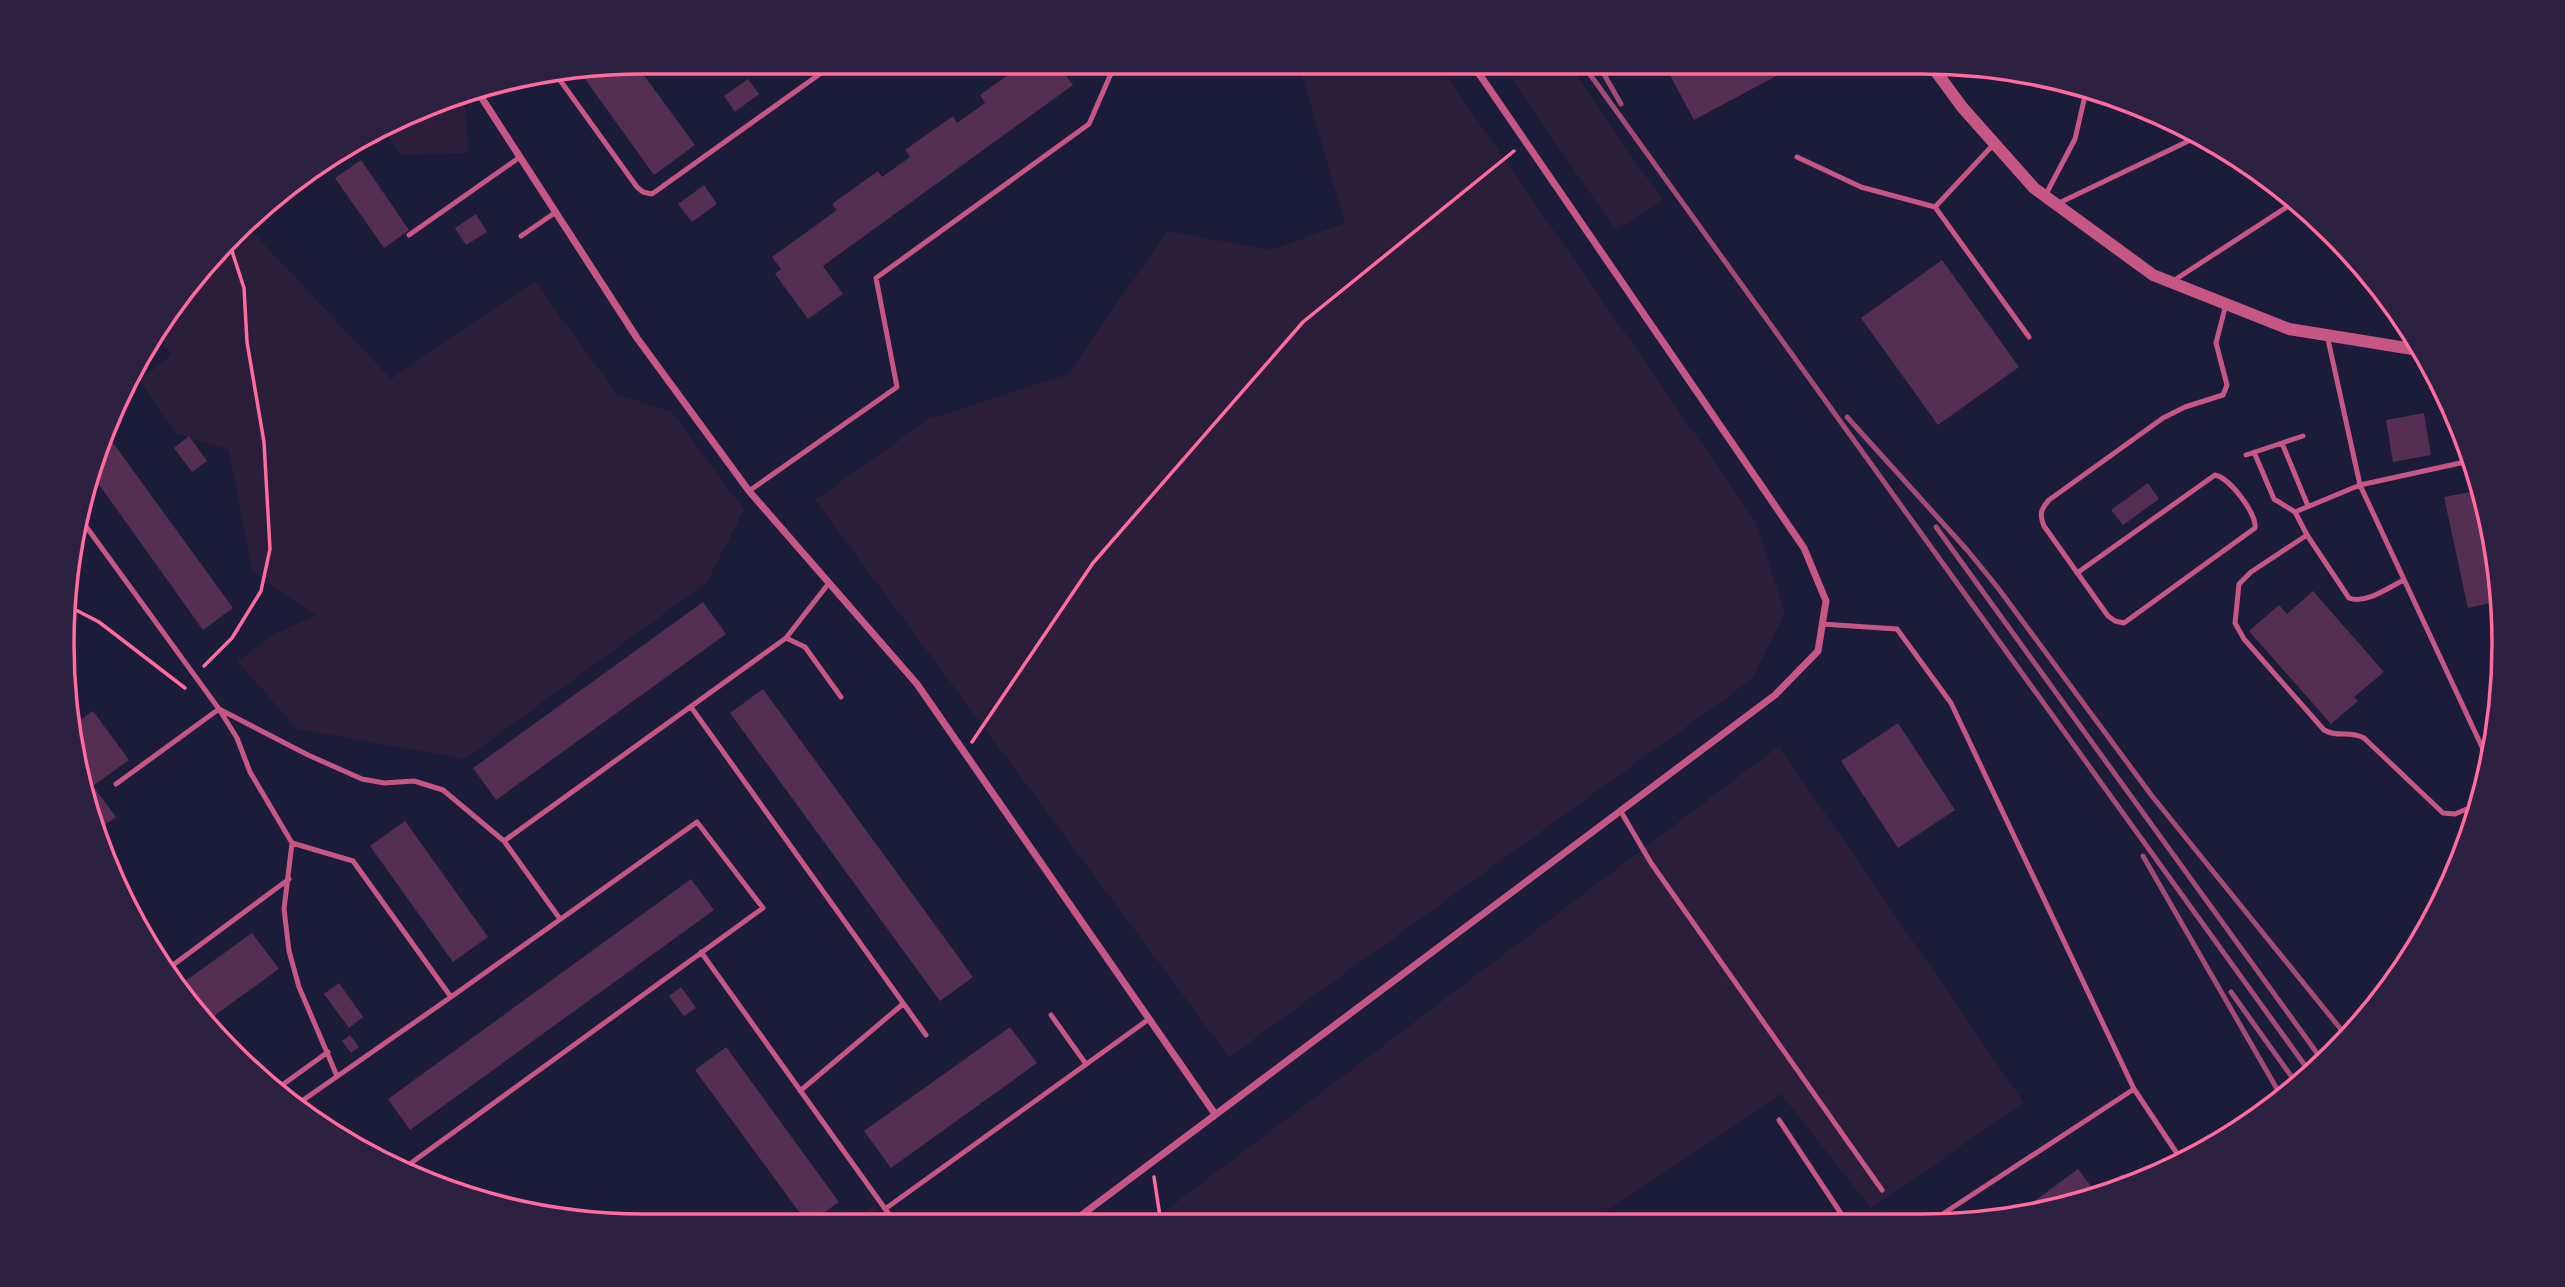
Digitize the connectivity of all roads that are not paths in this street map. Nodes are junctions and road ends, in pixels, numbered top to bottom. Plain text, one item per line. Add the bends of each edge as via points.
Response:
1 (820, 74) edge
2 (1111, 74) edge
3 (1479, 74) edge
4 (1938, 74) edge
5 (560, 80) edge
6 (482, 97) edge
7 (2085, 98) edge
8 (2189, 141) edge
9 (1995, 144) junction
10 (520, 156) junction
11 (1797, 156) dead end
12 (2045, 196) junction
13 (2057, 204) junction
14 (1935, 207) junction
15 (2287, 207) edge
16 (556, 212) junction
17 (409, 235) dead end
18 (521, 236) dead end
19 (2171, 282) junction
20 (2226, 304) junction
21 (2327, 335) junction
22 (2029, 337) dead end
23 (2407, 346) edge
24 (2303, 436) dead end
25 (2282, 443) junction
26 (2254, 452) junction
27 (2246, 455) dead end
28 (2462, 463) edge
29 (2360, 485) junction
30 (750, 491) junction
31 (2308, 506) junction
32 (2295, 512) junction
33 (85, 526) edge
34 (2307, 535) junction
35 (2077, 573) junction
36 (2404, 580) junction
37 (829, 583) junction
38 (1822, 624) junction
39 (786, 638) junction
40 (841, 697) dead end
41 (691, 707) junction
42 (218, 708) junction
43 (2482, 747) edge
44 (116, 784) dead end
45 (2466, 809) edge
46 (1620, 810) junction
47 (504, 841) junction
48 (292, 843) junction
49 (289, 879) junction
50 (560, 919) junction
51 (701, 952) junction
52 (173, 965) edge
53 (451, 997) junction
54 (904, 1004) junction
55 (1051, 1015) dead end
56 (1149, 1019) junction
57 (926, 1035) dead end
58 (328, 1052) junction
59 (1086, 1064) junction
60 (337, 1076) junction
61 (283, 1084) edge
62 (2134, 1089) junction
63 (800, 1091) junction
64 (303, 1100) edge
65 (1215, 1114) junction
66 (1779, 1120) dead end
67 (2177, 1153) edge
68 (410, 1164) edge
69 (1882, 1191) dead end
70 (885, 1209) junction
71 (1945, 1213) edge
72 (889, 1214) edge
73 (1082, 1214) edge
74 (1841, 1214) edge

1 - 5 lane via 652,194 637,187
2 - 30 lane via 1089,124 876,278 897,387
3 - 38 street via 1804,548 1826,601
4 - 9 street
6 - 10 street
7 - 12 lane via 2074,139
8 - 13 lane
9 - 12 street
9 - 14 lane
10 - 16 street
10 - 17 lane
11 - 14 lane via 1861,187
12 - 13 street
13 - 19 street via 2153,275
14 - 22 lane
15 - 19 lane
16 - 18 lane
16 - 30 street via 637,338
19 - 20 street
20 - 21 street via 2289,329
20 - 35 lane via 2216,343 2227,385 2223,395 2163,418 2042,508 2044,526
21 - 23 street
21 - 29 lane
24 - 25 lane
25 - 26 lane
25 - 31 lane
26 - 27 lane
26 - 32 lane via 2274,499
28 - 29 lane
29 - 31 lane
29 - 36 lane
30 - 37 street
31 - 32 lane
32 - 34 lane
33 - 42 lane
34 - 36 lane via 2349,598 2363,599
34 - 45 lane via 2243,578 2237,592 2238,630 2324,730 2364,738 2443,813
35 - 35 lane via 2108,616 2124,623 2249,535 2256,522 2228,481 2215,475
36 - 43 lane
37 - 39 lane
37 - 56 street via 917,684
38 - 46 street via 1818,650 1775,695
38 - 62 lane via 1897,629 1951,703
39 - 40 lane via 805,647
39 - 41 lane
41 - 47 lane
41 - 54 lane
42 - 44 lane
42 - 47 lane via 362,779 414,781 443,790
42 - 48 lane
46 - 65 street
46 - 69 lane via 1651,863
47 - 50 lane
48 - 49 lane
48 - 53 lane via 353,861
49 - 52 lane
49 - 58 lane via 284,909 289,951 299,987
50 - 51 lane via 697,822 763,908
50 - 53 lane
51 - 63 lane
51 - 68 lane
53 - 60 lane
54 - 57 lane
54 - 63 lane
55 - 59 lane
56 - 59 lane
56 - 65 street
58 - 60 lane
58 - 61 lane
59 - 70 lane
60 - 64 lane
62 - 67 lane
62 - 71 lane
63 - 70 lane
65 - 73 street
66 - 74 lane
70 - 72 lane

